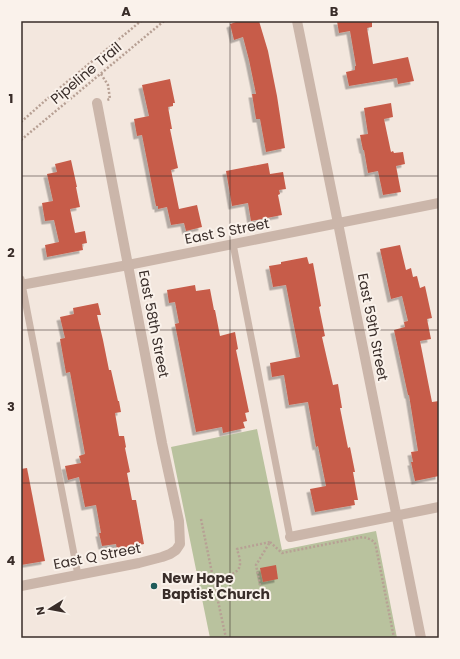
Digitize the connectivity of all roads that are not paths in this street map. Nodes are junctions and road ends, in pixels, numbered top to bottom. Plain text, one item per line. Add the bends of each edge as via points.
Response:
1 (297, 21) edge
2 (97, 103) road end
3 (439, 203) edge
4 (338, 223) junction
5 (233, 244) junction
6 (128, 265) junction
7 (21, 283) edge
8 (439, 507) edge
9 (396, 516) junction
10 (290, 537) joint
11 (176, 550) joint
12 (78, 575) junction
13 (21, 586) edge
14 (421, 638) edge

1 - 4 street, East 59th Street
2 - 6 street, East 58th Street
3 - 4 street, East S Street
4 - 5 street, East S Street
4 - 9 street, East 59th Street
5 - 6 street, East S Street
5 - 10 lane
6 - 7 street, East S Street
6 - 11 street, East 58th Street via 179,521 180,544
7 - 12 lane
8 - 9 street
9 - 10 street
9 - 14 street, East 59th Street
11 - 12 street, East Q Street via 152,560
12 - 13 street, East Q Street

